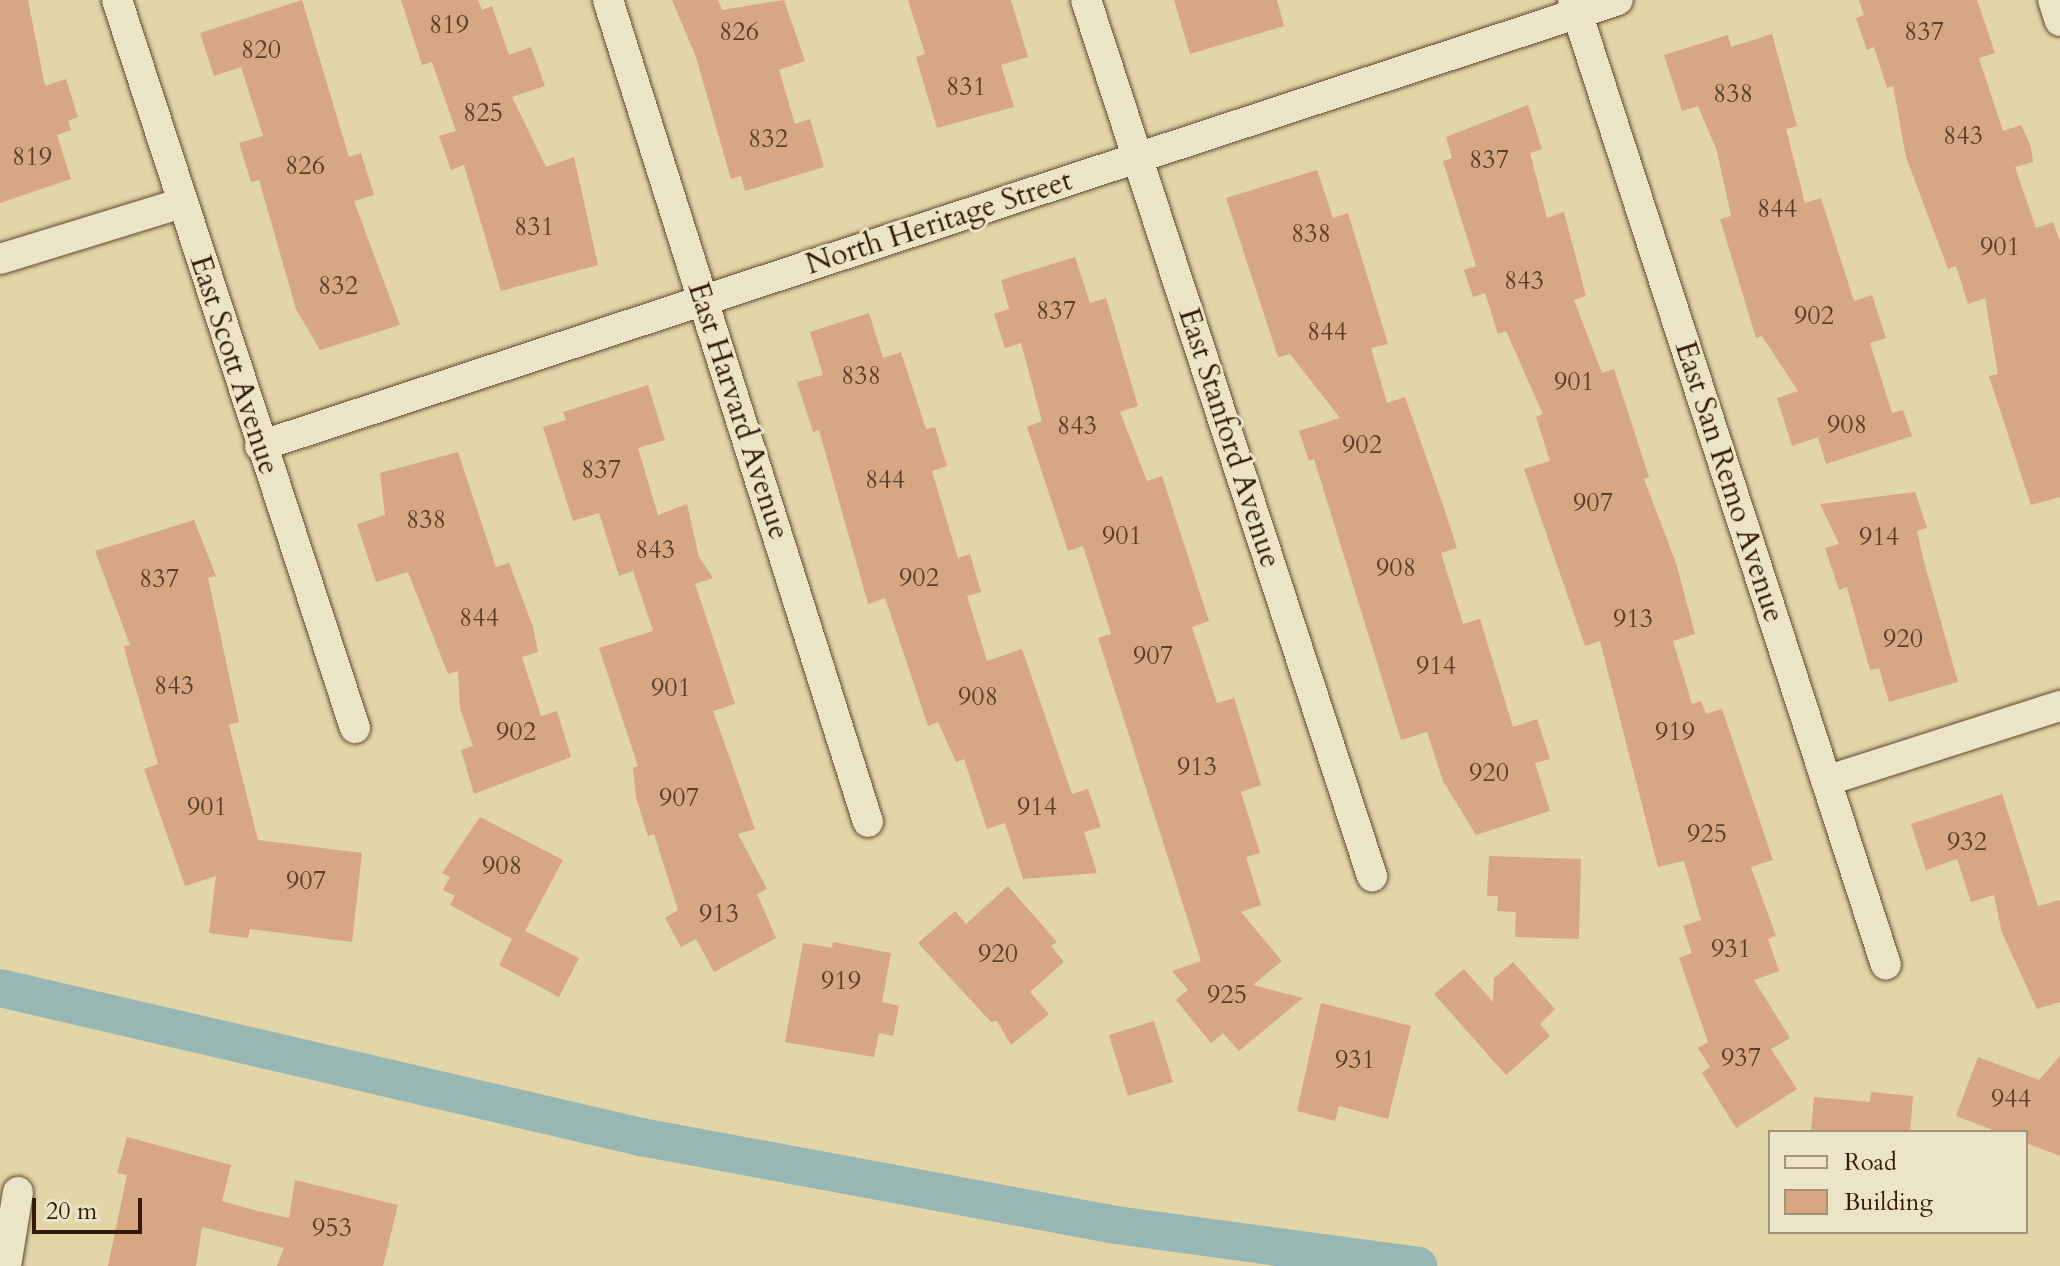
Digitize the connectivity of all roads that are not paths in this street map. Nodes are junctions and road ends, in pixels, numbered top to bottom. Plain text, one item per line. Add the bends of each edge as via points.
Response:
1 (117, 0) edge
2 (608, 0) edge
3 (1086, 0) edge
4 (1618, 0) edge
5 (2053, 0) edge
6 (1576, 7) edge
7 (2060, 21) edge
8 (1138, 158) junction
9 (182, 203) junction
10 (0, 259) edge
11 (703, 301) junction
12 (260, 446) junction
13 (2060, 706) edge
14 (355, 728) dead end
15 (1826, 781) junction
16 (868, 822) dead end
17 (1372, 876) dead end
18 (1886, 965) dead end
19 (18, 1192) dead end
20 (6, 1266) edge

1 - 9 street, East Scott Avenue
2 - 11 street, East Harvard Avenue
3 - 8 street, East Stanford Avenue
4 - 6 street, North Heritage Street
5 - 7 street
6 - 8 street, North Heritage Street
6 - 15 street, East San Remo Avenue
8 - 11 street, North Heritage Street
8 - 17 street, East Stanford Avenue
9 - 10 street
9 - 12 street, East Scott Avenue
11 - 12 street, North Heritage Street
11 - 16 street, East Harvard Avenue
12 - 14 street, East Scott Avenue
13 - 15 street
15 - 18 street, East San Remo Avenue
19 - 20 street

